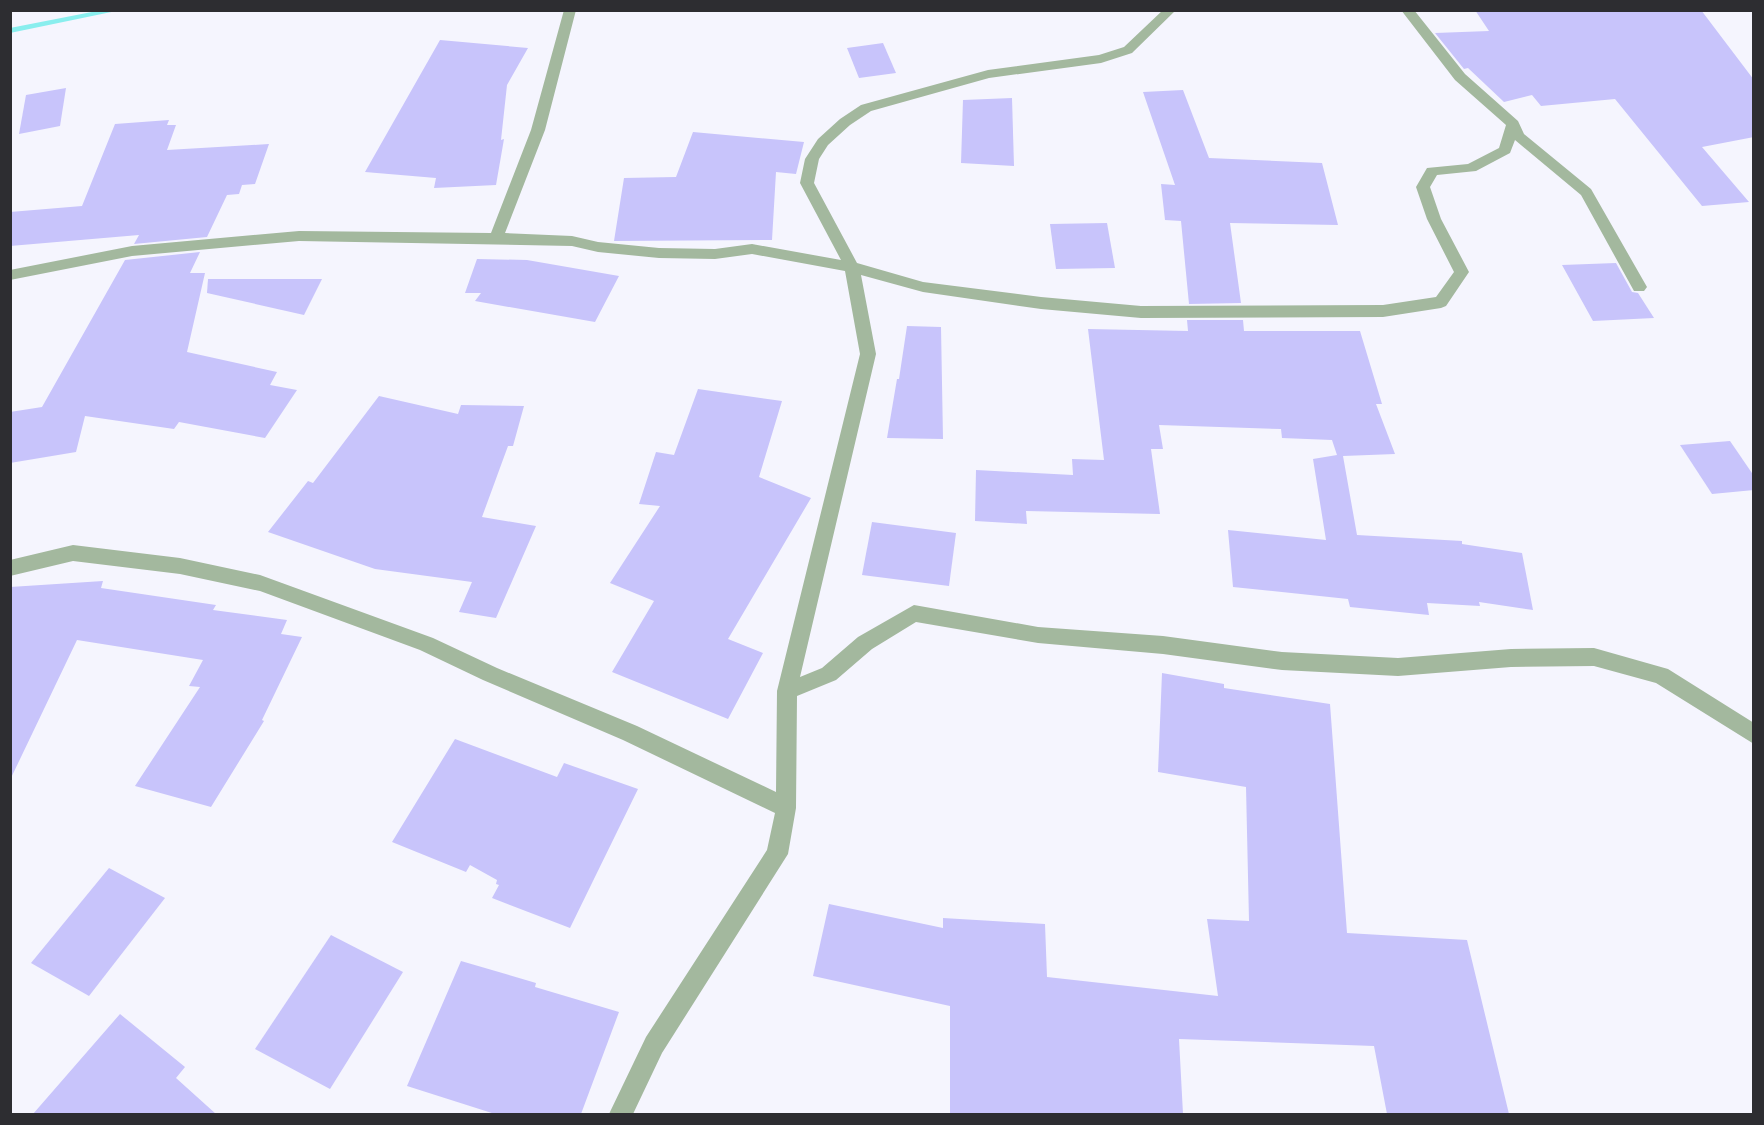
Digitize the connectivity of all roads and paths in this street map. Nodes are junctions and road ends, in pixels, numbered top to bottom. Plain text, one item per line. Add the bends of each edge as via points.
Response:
1 (570, 10) edge
2 (1170, 10) edge
3 (1407, 10) edge
4 (1513, 124) junction
5 (496, 238) junction
6 (852, 267) junction
7 (10, 275) edge
8 (1639, 287) dead end
9 (10, 568) edge
10 (787, 691) junction
11 (1754, 735) edge
12 (786, 808) junction
13 (621, 1114) edge

1 - 5 street via 537,130
2 - 6 street via 1128,50 1101,59 988,74 866,108 845,122 823,142 812,159 807,183
3 - 4 street via 1460,77
4 - 6 street via 1505,150 1471,168 1432,171 1423,187 1434,219 1462,272 1441,302 1383,310 1141,312 923,287
4 - 8 street via 1518,136 1586,192
5 - 6 street via 572,241 659,253 715,254 752,249
5 - 7 street via 299,236 132,251
6 - 10 street via 868,354
9 - 12 street via 73,553 180,566 260,583 426,644 630,733
10 - 11 street via 830,674 865,643 914,613 1038,636 1163,645 1282,662 1398,667 1511,658 1594,657 1661,675
10 - 12 street
12 - 13 street via 777,854 654,1045

